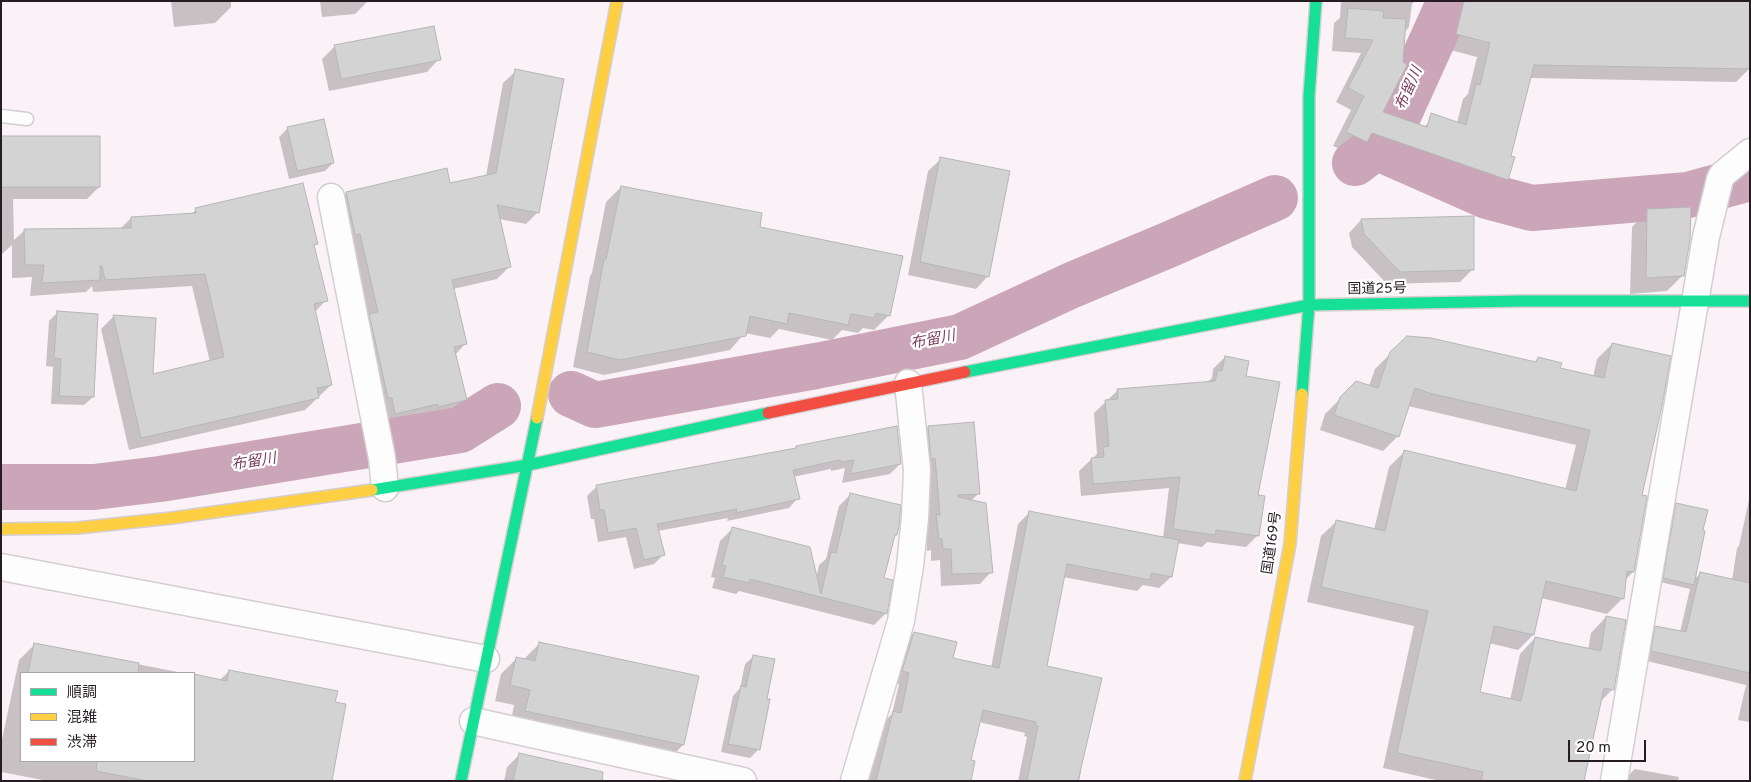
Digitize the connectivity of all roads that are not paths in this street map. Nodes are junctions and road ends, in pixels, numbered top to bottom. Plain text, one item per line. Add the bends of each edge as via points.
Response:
1 (618, 1) edge
2 (1316, 1) edge
3 (1, 116) edge
4 (27, 119) dead end
5 (1750, 152) edge
6 (331, 197) dead end
7 (1694, 301) junction
8 (1750, 301) edge
9 (1309, 306) junction
10 (908, 383) junction
11 (528, 465) junction
12 (385, 488) junction
13 (1, 529) edge
14 (1, 567) edge
15 (486, 659) junction
16 (473, 721) junction
17 (462, 781) edge
18 (743, 781) edge
19 (854, 781) edge
20 (1245, 781) edge
21 (1614, 781) edge

1 - 11 main road
2 - 9 main road via 1309,96
3 - 4 lane
5 - 7 street via 1722,175
6 - 12 street via 382,458
7 - 8 main road, 国道25号
7 - 9 main road, 国道25号
7 - 21 street
9 - 10 main road, 国道25号
9 - 20 main road, 国道169号 via 1290,544
10 - 11 main road, 国道25号
10 - 19 street via 917,470 910,566 902,621
11 - 12 main road, 国道25号
11 - 15 main road
12 - 13 main road, 国道25号 via 172,518 77,528
14 - 15 street
15 - 16 main road
16 - 17 main road
16 - 18 street

